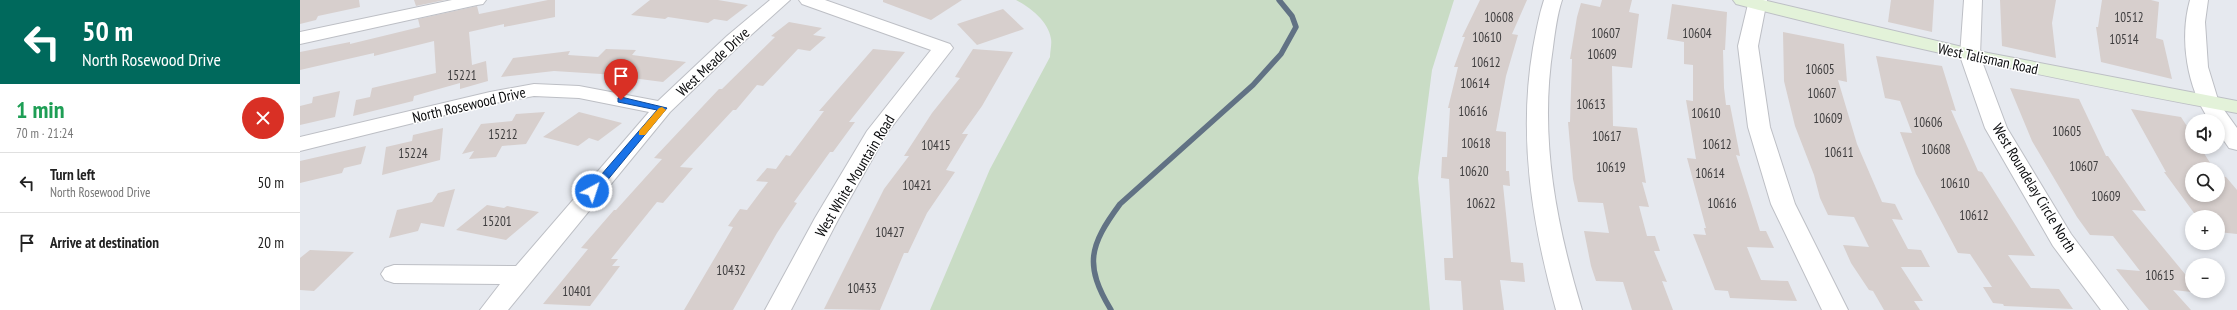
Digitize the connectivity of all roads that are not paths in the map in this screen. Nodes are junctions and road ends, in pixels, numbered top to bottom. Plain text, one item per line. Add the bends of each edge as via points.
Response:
1 (477, 0) edge
2 (781, 0) edge
3 (808, 0) edge
4 (1553, 0) edge
5 (1972, 0) edge
6 (2199, 0) edge
7 (1752, 1) edge
8 (300, 38) edge
9 (1970, 56) junction
10 (2208, 101) junction
11 (2237, 107) edge
12 (663, 108) junction
13 (2237, 143) edge
14 (300, 144) edge
15 (394, 274) dead end
16 (521, 275) junction
17 (493, 310) edge
18 (778, 310) edge
19 (1569, 310) edge
20 (1835, 310) edge
21 (2115, 310) edge

1 - 8 street
2 - 12 street, West Meade Drive via 734,40
3 - 18 street, West White Mountain Road via 943,48 878,131 827,218
4 - 19 street via 1539,64 1536,122 1543,200
5 - 9 street
6 - 10 street via 2194,26
7 - 9 street, West Talisman Road
7 - 20 street via 1748,46 1759,127 1784,204
9 - 10 street, West Talisman Road
9 - 21 street, West Roundelay Circle North via 1996,128 2062,240
10 - 11 street, West Talisman Road
10 - 13 street
12 - 14 street, North Rosewood Drive via 578,92 534,90 490,98
12 - 16 street, West Meade Drive
15 - 16 street
16 - 17 street, West Meade Drive

